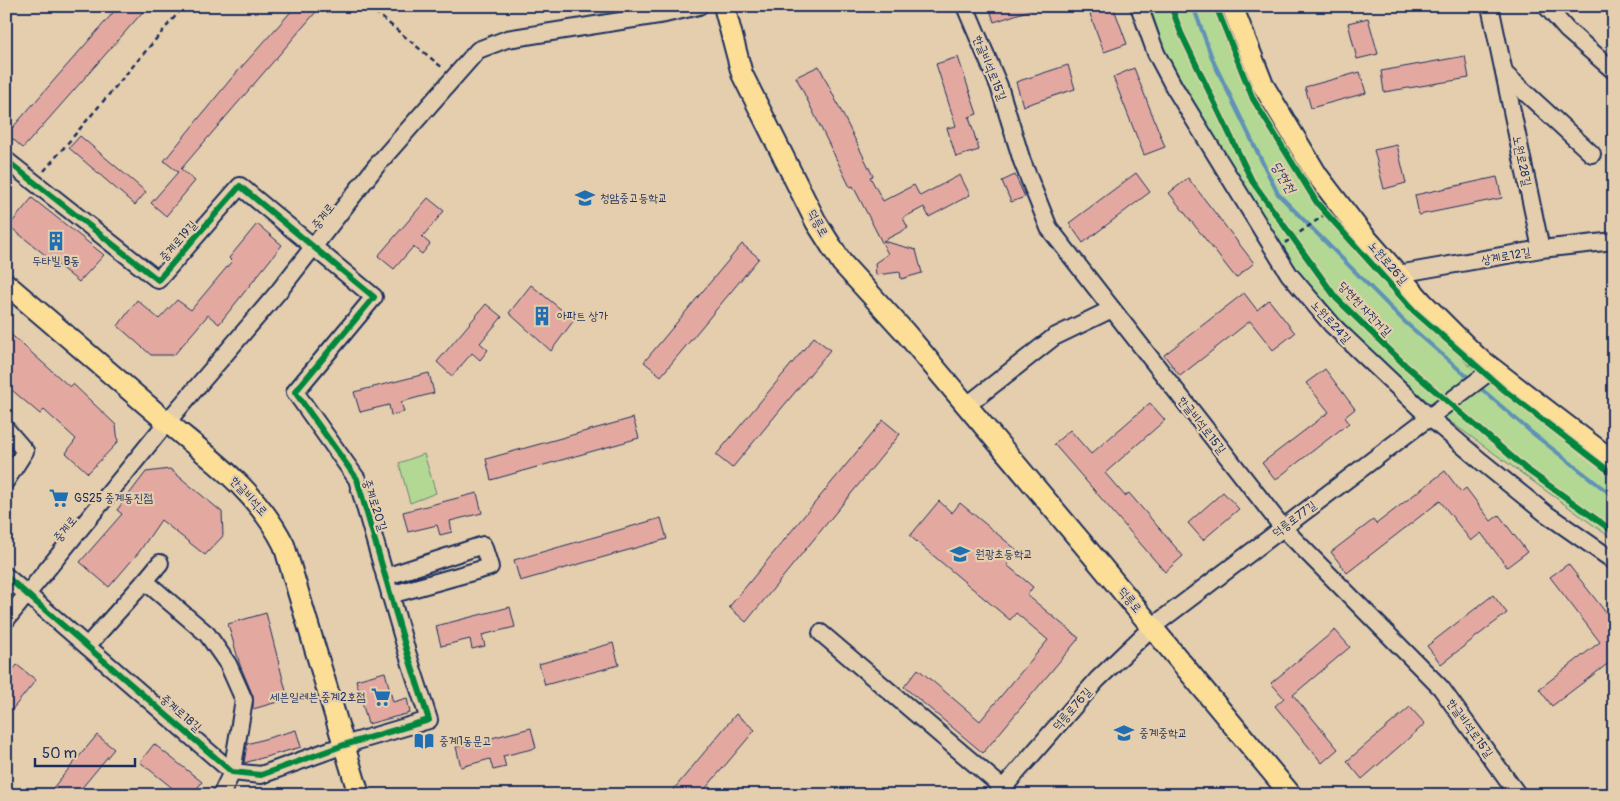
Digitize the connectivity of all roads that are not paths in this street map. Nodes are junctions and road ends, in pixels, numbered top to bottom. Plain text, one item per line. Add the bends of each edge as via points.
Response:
1 (699, 6) edge
2 (724, 6) edge
3 (965, 6) edge
4 (1139, 6) edge
5 (1232, 6) edge
6 (1490, 6) edge
7 (1546, 6) edge
8 (1614, 72) edge
9 (1504, 73) junction
10 (1592, 154) dead end
11 (6, 160) edge
12 (1614, 241) edge
13 (314, 246) junction
14 (1541, 249) junction
15 (1398, 274) junction
16 (6, 284) edge
17 (1112, 309) junction
18 (1491, 371) junction
19 (966, 406) junction
20 (1433, 415) junction
21 (167, 422) junction
22 (6, 429) edge
23 (1614, 462) edge
24 (6, 481) edge
25 (1283, 528) junction
26 (1614, 561) edge
27 (160, 563) dead end
28 (6, 576) edge
29 (385, 577) junction
30 (145, 581) junction
31 (28, 593) junction
32 (390, 594) junction
33 (6, 620) edge
34 (1152, 626) junction
35 (821, 633) dead end
36 (87, 646) junction
37 (344, 745) junction
38 (232, 772) junction
39 (1000, 791) edge
40 (221, 795) edge
41 (359, 795) edge
42 (1291, 795) edge
43 (1518, 795) edge

1 - 13 street, 중계로 via 507,39 478,50 377,165
2 - 19 main road, 덕릉로 via 742,74 816,222 842,262
3 - 17 street, 한글비석로15길 via 999,86 1022,162 1049,228
4 - 20 street, 노원로24길 via 1156,53 1174,87 1289,274 1332,325
5 - 15 main road, 노원로26길 via 1263,85 1317,175 1330,210
6 - 9 street, 노원로28길
7 - 8 street
9 - 10 street
9 - 14 street, 노원로28길
11 - 13 street, 중계로19길 via 158,280 240,186
12 - 14 street, 상계로12길
13 - 21 street, 중계로
13 - 29 street, 중계로20길 via 374,297 295,392 356,479
14 - 15 street, 상계로12길
15 - 18 main road, 노원로26길
16 - 21 main road, 한글비석로
17 - 19 street via 1054,337
17 - 25 street, 한글비석로15길
18 - 20 street, 덕릉로77길
18 - 23 main road, 노원로26길
19 - 34 main road, 덕릉로
20 - 25 street, 덕릉로77길
20 - 26 street, 노원로24길 via 1546,513
21 - 31 street, 중계로
21 - 37 main road, 한글비석로 via 210,455 249,492 278,534 295,578
22 - 24 street via 25,451
25 - 34 street, 덕릉로77길
25 - 43 street, 한글비석로15길 via 1441,688
27 - 30 street
28 - 31 street, 중계로18길
29 - 32 street, 중계로20길
29 - 32 street via 483,545 490,567
30 - 36 street
30 - 38 street via 207,634 228,664 244,700
31 - 33 street, 중계로
31 - 36 street, 중계로18길
32 - 37 street, 중계로20길 via 429,720
34 - 39 street, 덕릉로76길 via 1097,680
34 - 42 main road, 덕릉로
35 - 39 street
36 - 38 street, 중계로18길
37 - 38 street via 261,775
37 - 41 main road, 한글비석로
38 - 40 street

